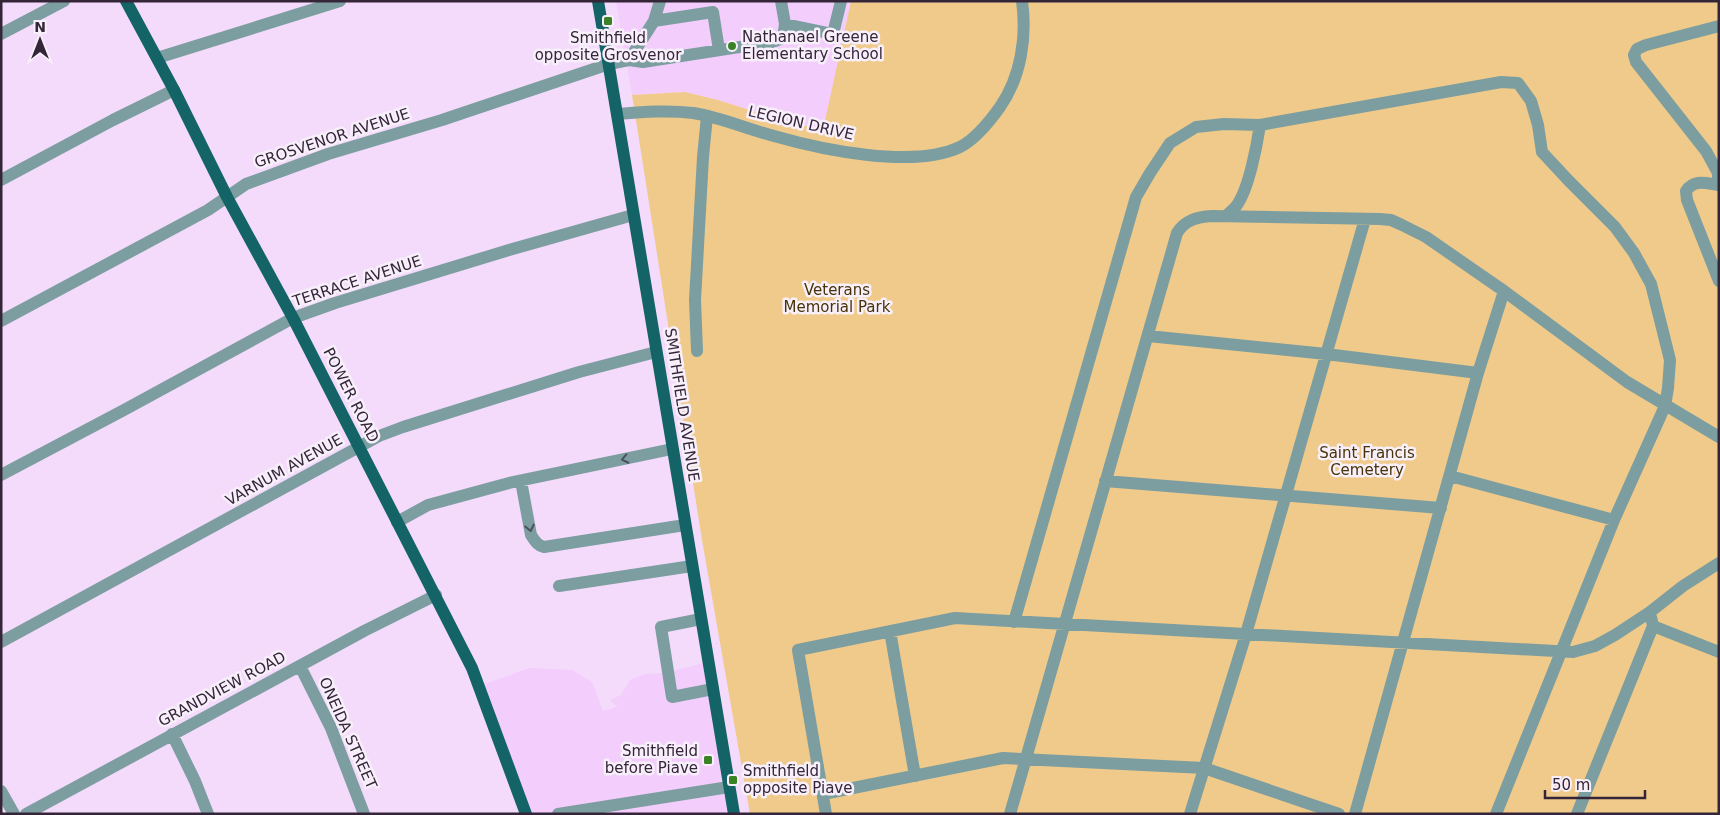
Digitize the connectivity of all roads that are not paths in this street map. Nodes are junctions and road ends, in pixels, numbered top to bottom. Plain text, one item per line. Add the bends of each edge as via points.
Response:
1 (64, 1) edge
2 (126, 1) edge
3 (340, 1) edge
4 (598, 1) edge
5 (660, 1) edge
6 (781, 1) edge
7 (841, 1) edge
8 (1022, 1) edge
9 (654, 21) junction
10 (785, 24) junction
11 (1719, 26) edge
12 (1, 34) edge
13 (719, 50) junction
14 (157, 58) junction
15 (628, 60) junction
16 (609, 64) junction
17 (174, 90) junction
18 (617, 114) junction
19 (707, 116) junction
20 (1260, 125) junction
21 (1, 180) edge
22 (1718, 185) edge
23 (227, 197) junction
24 (633, 215) junction
25 (1226, 216) junction
26 (1365, 219) junction
27 (1719, 281) edge
28 (1504, 291) junction
29 (293, 318) junction
30 (1, 321) edge
31 (1148, 336) junction
32 (697, 351) dead end
33 (656, 352) junction
34 (1326, 354) junction
35 (1478, 373) junction
36 (1665, 406) junction
37 (1719, 437) edge
38 (360, 448) junction
39 (672, 449) junction
40 (1, 475) edge
41 (1450, 476) junction
42 (520, 481) junction
43 (1105, 481) junction
44 (1285, 495) junction
45 (1441, 508) junction
46 (1614, 520) junction
47 (397, 522) junction
48 (685, 525) junction
49 (1719, 563) edge
50 (692, 566) junction
51 (559, 586) dead end
52 (436, 595) junction
53 (1650, 612) junction
54 (701, 619) junction
55 (1014, 622) junction
56 (1064, 625) junction
57 (1653, 626) junction
58 (890, 631) junction
59 (1246, 634) junction
60 (1, 642) edge
61 (1404, 642) junction
62 (1560, 652) junction
63 (1719, 652) edge
64 (300, 666) junction
65 (713, 689) junction
66 (172, 734) junction
67 (1026, 758) junction
68 (1204, 768) junction
69 (915, 776) junction
70 (729, 787) junction
71 (1, 791) edge
72 (823, 794) junction
73 (14, 814) edge
74 (26, 814) edge
75 (208, 814) edge
76 (364, 814) edge
77 (526, 814) edge
78 (558, 814) edge
79 (734, 814) edge
80 (826, 814) edge
81 (1010, 814) edge
82 (1190, 814) edge
83 (1339, 814) edge
84 (1355, 814) edge
85 (1496, 814) edge
86 (1576, 814) edge

1 - 12 street
2 - 14 main road, POWER ROAD
3 - 14 street
4 - 16 main road, SMITHFIELD AVENUE
5 - 9 street
6 - 10 street
7 - 10 street via 833,34
8 - 19 street, LEGION DRIVE via 1020,56 1009,93 980,131 961,147 918,157 843,152
9 - 13 street via 713,12
9 - 15 street
10 - 13 street, GROSVENOR AVENUE via 783,38
11 - 22 street via 1646,45 1637,49 1634,55 1636,62 1706,151 1718,173
13 - 15 street, GROSVENOR AVENUE via 643,62
14 - 17 main road, POWER ROAD
15 - 16 street, GROSVENOR AVENUE
16 - 18 main road, SMITHFIELD AVENUE
16 - 23 street, GROSVENOR AVENUE via 442,120 292,165 246,184
17 - 21 street
17 - 23 main road, POWER ROAD
18 - 19 street, LEGION DRIVE via 668,111
18 - 24 main road, SMITHFIELD AVENUE
19 - 32 street via 695,300
20 - 25 street via 1246,183 1238,204
20 - 36 street via 1501,82 1518,83 1531,101 1542,152 1615,227 1651,284 1670,360
20 - 55 street via 1196,127 1170,143 1136,197
22 - 27 street via 1696,182 1686,191
23 - 29 main road, POWER ROAD
23 - 30 street, GROSVENOR AVENUE
24 - 29 street, TERRACE AVENUE via 500,252
24 - 33 main road, SMITHFIELD AVENUE
25 - 26 street
25 - 31 street via 1200,217 1182,226 1177,233
26 - 28 street via 1391,220 1415,231
26 - 34 street
28 - 35 street
28 - 36 street via 1601,364
29 - 38 main road, POWER ROAD
29 - 40 street, TERRACE AVENUE
31 - 34 street
31 - 43 street
33 - 38 street, VARNUM AVENUE via 579,372 403,427
33 - 39 main road, SMITHFIELD AVENUE
34 - 35 street
34 - 44 street
35 - 41 street
36 - 37 street
36 - 46 street
38 - 47 main road, POWER ROAD
38 - 60 street, VARNUM AVENUE
39 -> 42 street
39 - 48 main road, SMITHFIELD AVENUE
41 - 45 street
41 - 46 street
42 - 47 street via 428,505
42 -> 48 street via 531,535 540,546
43 - 44 street
43 - 56 street
44 - 45 street
44 - 59 street
45 - 61 street
46 - 62 street
47 - 52 main road, POWER ROAD
48 - 50 main road, SMITHFIELD AVENUE
49 - 53 street
50 - 51 street
50 - 54 main road, SMITHFIELD AVENUE
52 - 64 street, GRANDVIEW ROAD
52 - 77 main road, POWER ROAD via 478,682
53 - 57 street
53 - 62 street via 1595,646
54 - 65 main road, SMITHFIELD AVENUE
54 - 65 street via 661,627 672,697
55 - 56 street
55 - 58 street via 955,618
56 - 59 street
56 - 67 street
57 - 63 street
57 - 86 street
58 - 69 street
58 - 72 street via 798,650
59 - 61 street
59 - 68 street
61 - 62 street
61 - 84 street
62 - 85 street
64 - 66 street, GRANDVIEW ROAD
64 - 76 street, ONEIDA STREET via 331,728
65 - 70 main road, SMITHFIELD AVENUE
66 - 74 street, GRANDVIEW ROAD
66 - 75 street via 196,781
67 - 68 street
67 - 69 street via 998,758
67 - 81 street
68 - 82 street
68 - 83 street
69 - 72 street
70 - 78 street
70 - 79 main road, SMITHFIELD AVENUE
71 - 73 street
72 - 80 street

